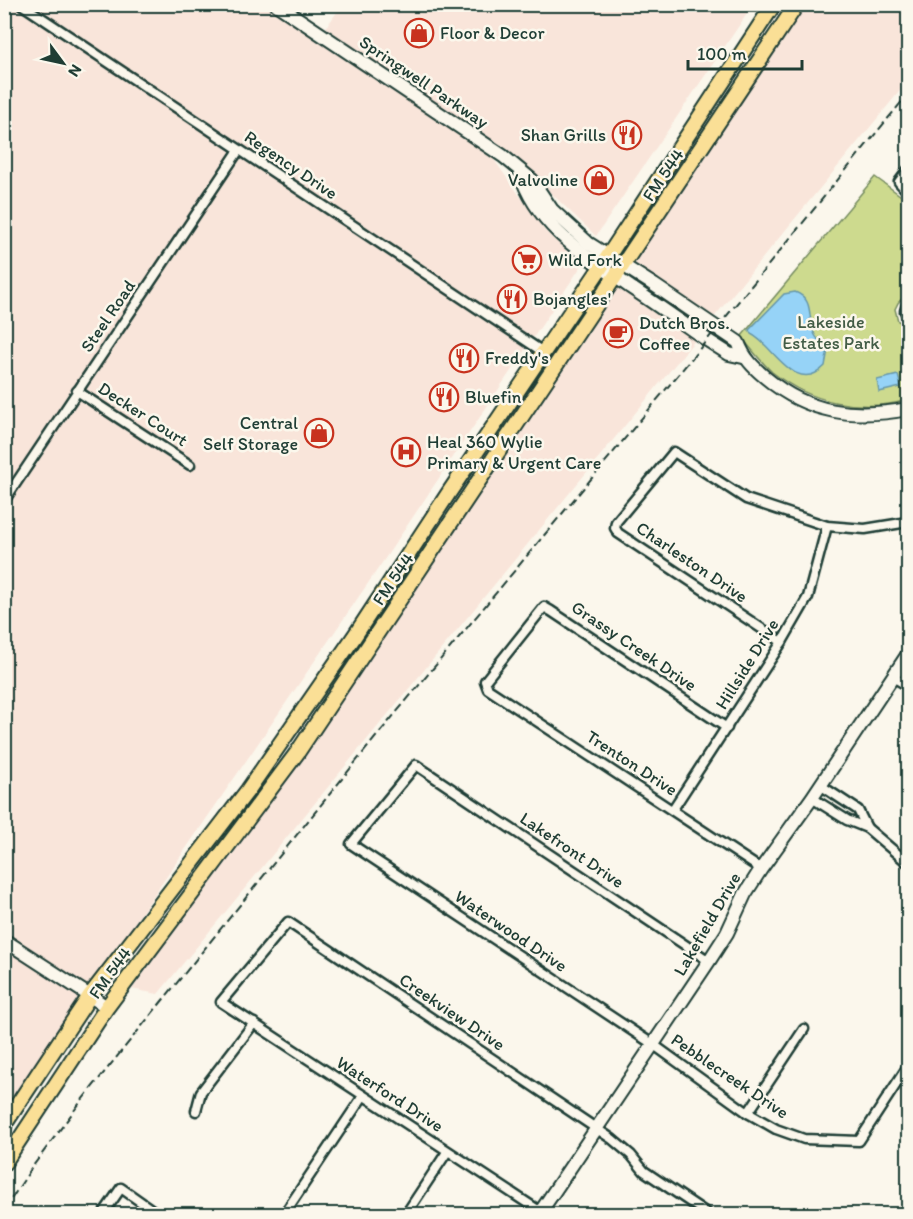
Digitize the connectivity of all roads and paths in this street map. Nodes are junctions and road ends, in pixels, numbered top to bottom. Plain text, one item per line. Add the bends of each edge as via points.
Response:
1 (21, 4) edge
2 (774, 4) edge
3 (797, 4) edge
4 (279, 5) edge
5 (705, 107) junction
6 (722, 118) junction
7 (239, 150) junction
8 (909, 170) edge
9 (909, 192) edge
10 (605, 262) junction
11 (620, 271) junction
12 (909, 301) edge
13 (698, 314) junction
14 (907, 314) edge
15 (689, 327) junction
16 (543, 352) junction
17 (744, 357) junction
18 (77, 391) junction
19 (909, 409) edge
20 (485, 438) junction
21 (502, 449) junction
22 (190, 465) dead end
23 (4, 501) edge
24 (909, 522) edge
25 (827, 526) junction
26 (405, 559) junction
27 (384, 624) junction
28 (783, 642) junction
29 (909, 654) edge
30 (905, 667) edge
31 (893, 676) junction
32 (486, 685) joint
33 (909, 686) edge
34 (727, 728) junction
35 (416, 765) joint
36 (820, 786) junction
37 (812, 798) junction
38 (673, 809) junction
39 (867, 828) junction
40 (908, 862) edge
41 (761, 869) junction
42 (184, 874) junction
43 (288, 922) joint
44 (161, 933) junction
45 (4, 940) edge
46 (709, 961) junction
47 (89, 997) junction
48 (107, 1007) junction
49 (254, 1023) junction
50 (804, 1029) dead end
51 (654, 1045) junction
52 (909, 1066) edge
53 (363, 1096) junction
54 (196, 1111) dead end
55 (748, 1113) junction
56 (4, 1125) edge
57 (597, 1130) junction
58 (447, 1152) junction
59 (4, 1163) edge
60 (540, 1214) edge
61 (103, 1215) edge
62 (158, 1215) edge
63 (284, 1215) edge
64 (406, 1215) edge
65 (708, 1215) edge

1 - 7 street, Regency Drive
2 - 5 main road, FM 544 / FM 544
3 - 6 main road, FM 544 / FM 544
4 - 10 street, Springwell Parkway via 503,156 520,172 542,214 556,230 573,246
5 - 6 main road
5 - 10 main road, FM 544 / FM 544
6 - 11 main road, FM 544 / FM 544
7 - 16 street, Regency Drive
7 - 18 street, Steel Road
8 - 9 street via 899,182
10 - 11 street, Springwell Parkway
10 - 16 main road, FM 544 / FM 544
11 - 13 street, Springwell Parkway
11 - 15 street, Springwell Parkway
11 - 21 main road, FM 544 / FM 544
12 - 14 street
13 - 15 street
13 - 17 street, Springwell Parkway via 738,342
15 - 17 street, Springwell Parkway via 729,354
16 - 20 main road, FM 544 / FM 544
17 - 19 street, Springwell Parkway via 777,387 819,408 857,414
18 - 22 street, Decker Court
18 - 23 street, Steel Road
20 - 21 main road
20 - 26 main road, FM 544 / FM 544
21 - 27 main road, FM 544 / FM 544
24 - 25 street via 865,529
25 - 28 street, Hillside Drive via 808,597
25 - 28 street, Charleston Drive via 746,499 674,452 616,522 618,533
26 - 27 main road via 405,578 386,607
26 - 42 main road, FM 544 / FM 544 via 248,790
27 - 44 main road, FM 544 / FM 544 via 297,753
28 - 34 street, Hillside Drive
29 - 30 street, Lakefield Drive
30 - 31 street, Lakefield Drive
31 - 33 street
31 - 36 street, Lakefield Drive
32 - 34 street, Grassy Creek Drive via 544,608
32 - 38 street, Trenton Drive
34 - 38 street, Hillside Drive
35 - 46 street, Lakefront Drive
35 - 51 street, Waterwood Drive via 351,844
36 - 37 street, Lakefield Drive
36 - 39 street via 858,810
37 - 39 street
37 - 41 street, Lakefield Drive
38 - 41 street, Trenton Drive
39 - 40 street
41 - 46 street, Lakefield Drive
42 - 44 main road via 188,881 185,891 166,918
42 - 47 main road, FM 544 / FM 544
43 - 49 street, Waterford Drive via 221,1002
43 - 57 street, Creekview Drive
44 - 48 main road, FM 544 / FM 544
45 - 47 street
46 - 51 street, Lakefield Drive
47 - 48 street
47 - 56 main road, FM 544 / FM 544
48 - 59 main road, FM 544 / FM 544
49 - 53 street, Waterford Drive
49 - 54 street via 201,1092
50 - 55 street
51 - 55 street, Pebblecreek Drive
51 - 57 street, Lakefield Drive
52 - 55 street, Pebblecreek Drive via 858,1141 804,1139
53 - 58 street, Waterford Drive
53 - 63 street
57 - 60 street, Lakefield Drive
57 - 65 street, Creekview Drive via 644,1170
58 - 60 street, Waterford Drive
58 - 64 street
61 - 62 street via 121,1188

